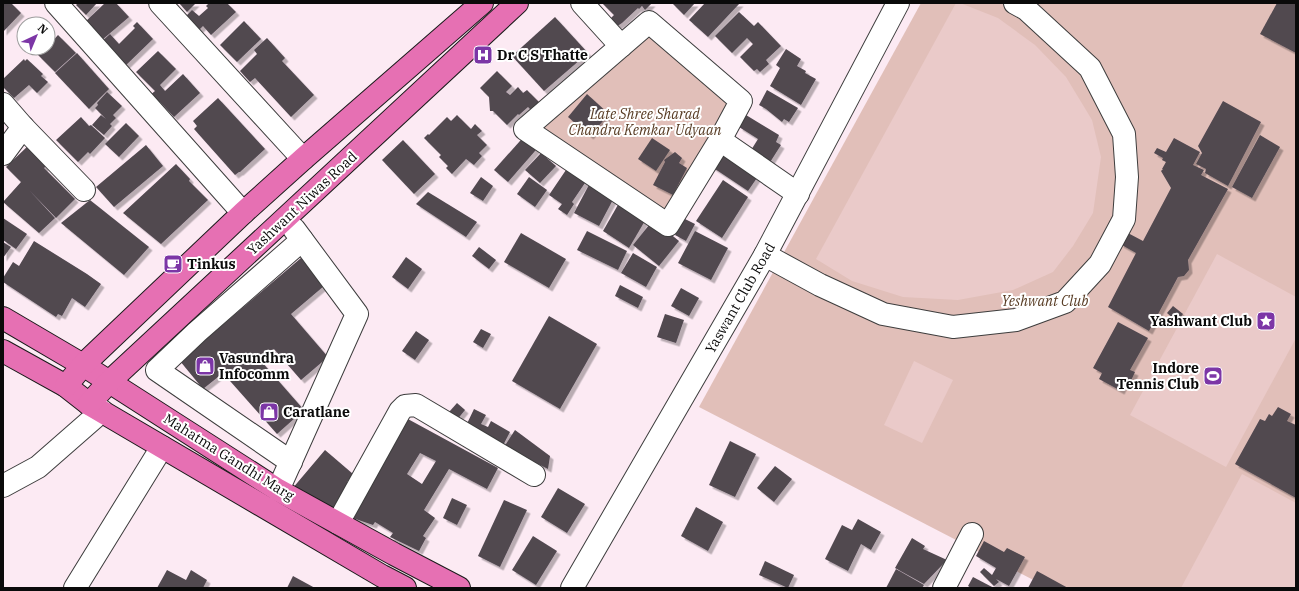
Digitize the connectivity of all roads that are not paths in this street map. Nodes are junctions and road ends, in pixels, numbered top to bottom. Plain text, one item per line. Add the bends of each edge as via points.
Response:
1 (56, 3) edge
2 (160, 3) edge
3 (482, 3) edge
4 (517, 3) edge
5 (582, 3) edge
6 (898, 3) edge
7 (1015, 3) edge
8 (621, 46) junction
9 (3, 104) edge
10 (23, 128) junction
11 (720, 140) junction
12 (3, 154) edge
13 (303, 159) junction
14 (84, 190) dead end
15 (798, 194) junction
16 (243, 213) junction
17 (286, 217) junction
18 (302, 240) junction
19 (765, 255) junction
20 (3, 318) edge
21 (3, 351) edge
22 (83, 365) junction
23 (109, 382) junction
24 (66, 386) junction
25 (95, 408) junction
26 (162, 447) junction
27 (291, 462) junction
28 (534, 475) dead end
29 (3, 486) edge
30 (278, 490) junction
31 (338, 523) junction
32 (972, 534) dead end
33 (75, 588) edge
34 (405, 588) edge
35 (459, 588) edge
36 (572, 588) edge
37 (944, 588) edge

1 - 16 street
2 - 13 street
3 - 13 main road
4 - 17 main road, Yashwant Niwas Road
5 - 8 street
6 - 15 street, Yaswant Club Road
7 - 19 street via 1026,9 1090,68 1124,134 1127,177 1124,218 1100,264 1065,302 1016,320 953,327 883,314 820,285
8 - 11 street via 649,22 741,101
8 - 11 street via 525,129 668,225
9 - 10 street
10 - 12 street
10 - 14 street
11 - 15 street
13 - 16 main road
15 - 19 street, Yaswant Club Road
16 - 22 main road
17 - 18 street
17 - 23 main road, Yashwant Niwas Road
18 - 27 street via 357,314
18 - 27 street via 157,370
19 - 36 street, Yaswant Club Road
20 - 22 main road, Mahatma Gandhi Marg
21 - 24 main road, Mahatma Gandhi Marg
22 - 23 main road, Mahatma Gandhi Marg
22 - 24 main road
23 - 25 main road, Yashwant Niwas Road
23 - 30 main road, Mahatma Gandhi Marg
24 - 25 main road, Mahatma Gandhi Marg
25 - 26 main road, Mahatma Gandhi Marg
25 - 29 street via 38,467
26 - 33 street
26 - 34 main road, Mahatma Gandhi Marg
27 - 30 street
28 - 31 street via 416,404 405,406
30 - 31 main road, Mahatma Gandhi Marg
31 - 35 main road, Mahatma Gandhi Marg
32 - 37 street

